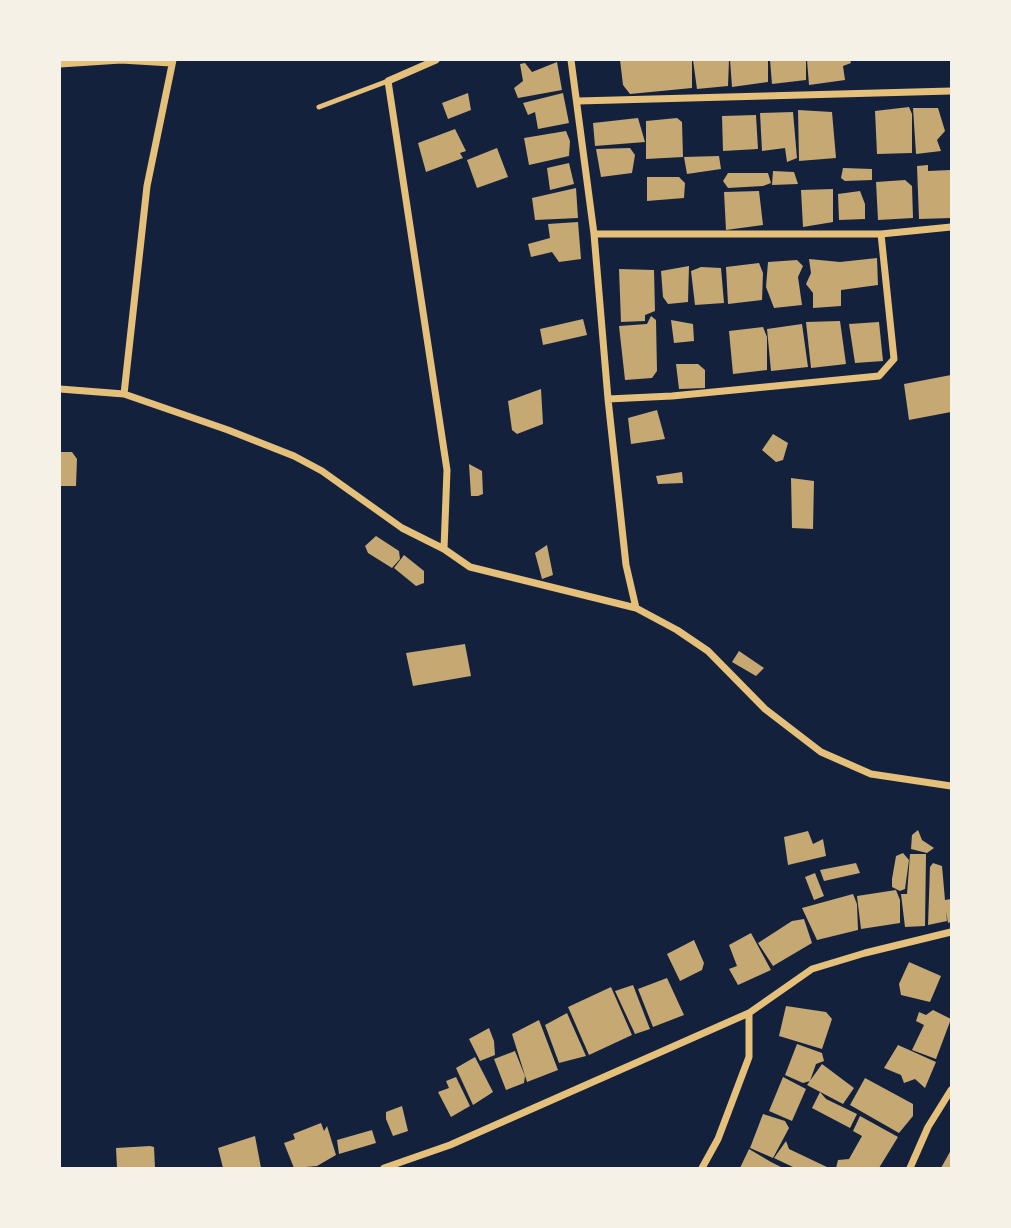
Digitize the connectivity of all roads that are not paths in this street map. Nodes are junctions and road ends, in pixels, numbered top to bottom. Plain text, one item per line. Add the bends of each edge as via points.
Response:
1 (436, 60) edge
2 (570, 60) edge
3 (172, 61) edge
4 (60, 64) edge
5 (388, 81) junction
6 (951, 91) edge
7 (578, 101) junction
8 (319, 107) dead end
9 (951, 227) edge
10 (594, 234) junction
11 (881, 234) junction
12 (60, 389) edge
13 (124, 394) junction
14 (608, 399) junction
15 (444, 549) junction
16 (636, 608) junction
17 (951, 786) edge
18 (951, 932) edge
19 (749, 1013) junction
20 (951, 1090) edge
21 (384, 1168) edge
22 (702, 1168) edge
23 (910, 1168) edge

1 - 5 street
2 - 7 street
3 - 4 street
3 - 13 street via 147,186
5 - 8 lane
5 - 15 street via 447,470
6 - 7 street
7 - 10 street
9 - 11 street
10 - 11 street
10 - 14 street
11 - 14 street via 894,359 879,376
12 - 13 street
13 - 15 street via 294,456 347,486 402,528
14 - 16 street via 626,565
15 - 16 street via 470,567
16 - 17 street via 708,651 765,709 821,752 871,774
18 - 19 street via 812,969
19 - 21 street via 450,1144
19 - 22 street via 749,1057
20 - 23 street

